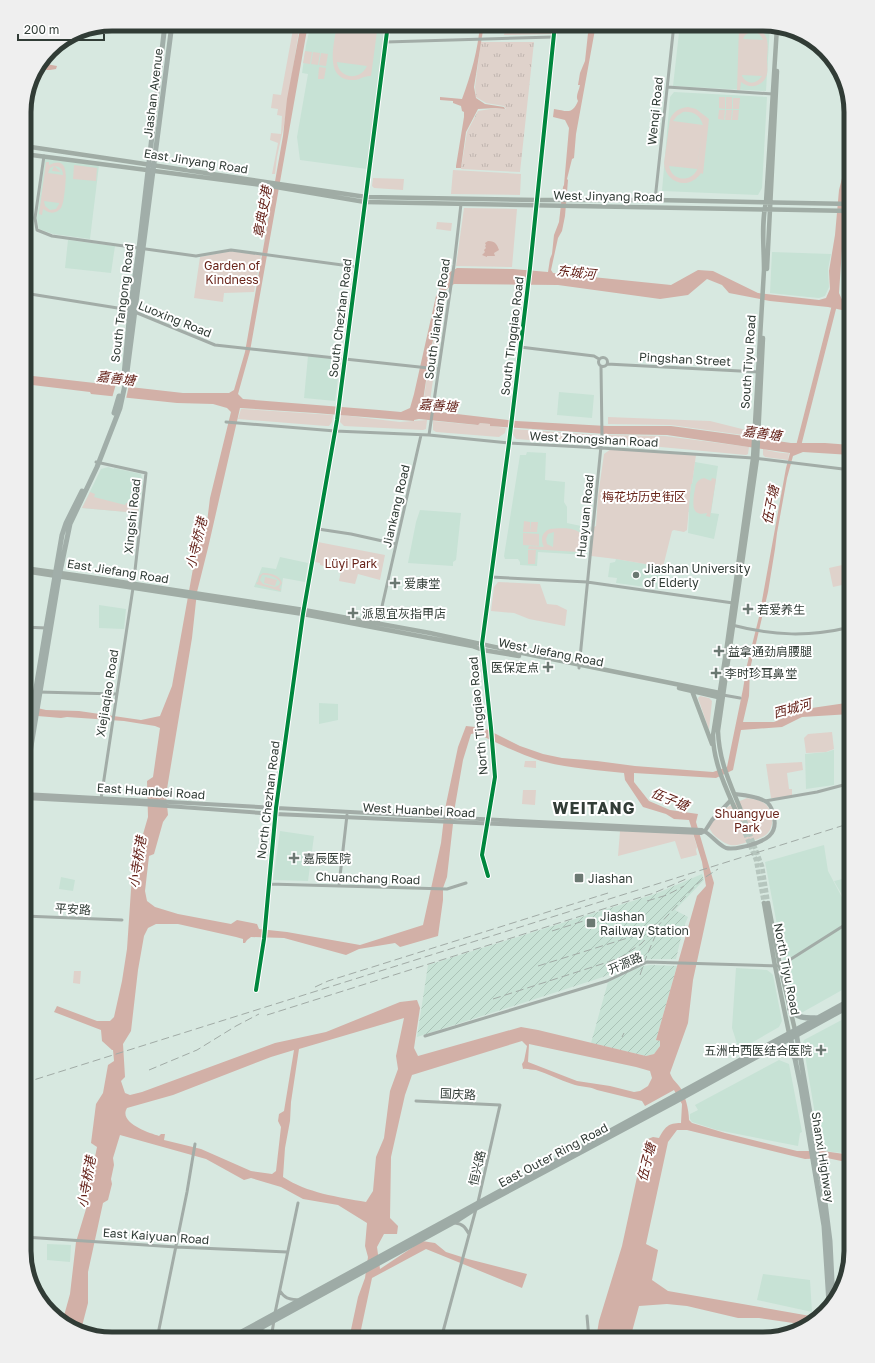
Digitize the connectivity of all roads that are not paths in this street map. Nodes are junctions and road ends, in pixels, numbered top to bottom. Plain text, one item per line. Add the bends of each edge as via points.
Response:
1 (164, 31) edge
2 (171, 31) edge
3 (387, 31) edge
4 (554, 31) edge
5 (673, 31) edge
6 (777, 33) edge
7 (780, 33) edge
8 (554, 37) junction
9 (386, 42) junction
10 (667, 87) junction
11 (774, 94) junction
12 (31, 147) edge
13 (31, 155) edge
14 (44, 156) junction
15 (151, 167) junction
16 (284, 186) junction
17 (366, 197) junction
18 (655, 200) junction
19 (365, 202) junction
20 (769, 202) junction
21 (537, 203) junction
22 (461, 204) junction
23 (844, 204) edge
24 (767, 209) junction
25 (844, 211) edge
26 (141, 248) junction
27 (357, 268) junction
28 (31, 294) edge
29 (132, 311) junction
30 (520, 347) junction
31 (344, 358) junction
32 (599, 359) junction
33 (607, 364) junction
34 (601, 367) junction
35 (438, 368) junction
36 (760, 372) junction
37 (226, 422) dead end
38 (335, 431) junction
39 (421, 435) junction
40 (429, 435) junction
41 (509, 443) junction
42 (601, 448) junction
43 (755, 458) junction
44 (97, 462) junction
45 (844, 469) edge
46 (318, 529) junction
47 (396, 544) junction
48 (31, 569) edge
49 (31, 572) edge
50 (58, 574) junction
51 (491, 577) junction
52 (587, 582) junction
53 (133, 586) junction
54 (733, 603) junction
55 (304, 612) junction
56 (378, 625) junction
57 (732, 625) junction
58 (31, 627) edge
59 (46, 628) junction
60 (844, 629) edge
61 (482, 647) junction
62 (579, 666) junction
63 (692, 691) junction
64 (38, 692) junction
65 (117, 694) junction
66 (720, 695) junction
67 (740, 698) dead end
68 (34, 717) junction
69 (31, 730) edge
70 (31, 739) edge
71 (714, 750) junction
72 (720, 765) junction
73 (727, 781) junction
74 (844, 785) edge
75 (735, 794) junction
76 (31, 795) edge
77 (31, 798) edge
78 (101, 800) junction
79 (732, 800) junction
80 (765, 801) junction
81 (175, 805) junction
82 (276, 808) junction
83 (275, 814) junction
84 (347, 814) junction
85 (487, 821) junction
86 (702, 831) junction
87 (488, 876) dead end
88 (466, 883) dead end
89 (269, 884) junction
90 (339, 885) junction
91 (766, 903) tunnel mouth
92 (31, 916) edge
93 (122, 920) dead end
94 (844, 926) edge
95 (778, 966) junction
96 (256, 990) dead end
97 (844, 1004) edge
98 (844, 1008) edge
99 (790, 1009) junction
100 (817, 1018) junction
101 (793, 1034) junction
102 (425, 1036) dead end
103 (763, 1053) junction
104 (796, 1058) junction
105 (686, 1093) junction
106 (416, 1101) dead end
107 (500, 1105) joint
108 (813, 1143) junction
109 (195, 1144) dead end
110 (816, 1163) junction
111 (298, 1203) dead end
112 (477, 1205) junction
113 (458, 1216) junction
114 (453, 1222) junction
115 (469, 1234) junction
116 (31, 1237) edge
117 (176, 1247) junction
118 (287, 1252) junction
119 (280, 1291) junction
120 (319, 1292) junction
121 (833, 1292) edge
122 (829, 1298) edge
123 (299, 1300) junction
124 (587, 1316) dead end
125 (275, 1317) junction
126 (258, 1329) junction
127 (158, 1332) edge
128 (244, 1332) edge
129 (253, 1332) edge
130 (266, 1332) edge
131 (272, 1332) edge
132 (443, 1332) edge
133 (588, 1332) edge

1 - 15 main road, Jiashan Avenue
2 - 15 main road, Jiashan Avenue
3 - 9 street, South Chezhan Road
4 - 8 street, South Tingqiao Road
5 - 10 street, Wenqi Road
6 - 11 main road, South Tiyu Road
7 - 11 main road, South Tiyu Road
8 - 9 street
8 - 21 street, South Tingqiao Road
9 - 17 street, South Chezhan Road
10 - 11 street
10 - 18 street, Wenqi Road
11 - 20 main road, South Tiyu Road
12 - 15 main road, East Jinyang Road
13 - 14 main road, East Jinyang Road
14 - 15 main road, East Jinyang Road
14 - 26 street via 35,218 37,230 52,236
15 - 16 main road, East Jinyang Road
15 - 26 main road, South Tangong Road
16 - 17 main road, East Jinyang Road
16 - 19 main road, East Jinyang Road
17 - 19 street, South Chezhan Road
17 - 21 main road, West Jinyang Road
18 - 20 main road, West Jinyang Road
18 - 21 main road, West Jinyang Road via 557,200
19 - 22 main road, West Jinyang Road
19 - 27 street, South Chezhan Road
20 - 23 main road, West Jinyang Road
20 - 24 main road, South Tiyu Road
21 - 22 main road, West Jinyang Road
21 - 24 main road, West Jinyang Road via 557,206
21 - 30 street, South Tingqiao Road
22 - 35 street, South Jiankang Road
24 - 25 main road, West Jinyang Road
24 - 36 main road, South Tiyu Road
26 - 27 street via 196,256 231,250
26 - 29 main road, South Tangong Road
27 - 31 street, South Chezhan Road
28 - 29 street, Luoxing Road
29 - 31 street, Luoxing Road via 215,345
29 - 44 main road, South Tangong Road via 125,380 118,408
30 - 32 street, Pingshan Street via 594,356
30 - 41 street, South Tingqiao Road
31 - 35 street, Luoxing Road
31 - 38 street, South Chezhan Road
32 - 33 street, Pingshan Street via 605,358
32 - 34 street
33 - 34 street, Pingshan Street
33 - 36 street, Pingshan Street
34 - 42 street, Huayuan Road
35 - 40 street, South Jiankang Road
36 - 43 main road, South Tiyu Road
37 - 38 street, West Zhongshan Road
38 - 39 street, West Zhongshan Road
38 - 46 street, South Chezhan Road
39 - 40 street, West Zhongshan Road
39 - 47 street, Jiankang Road
40 - 41 street, West Zhongshan Road
41 - 42 street, West Zhongshan Road
41 - 51 street, South Tingqiao Road
42 - 43 street, West Zhongshan Road
42 - 52 street, Huayuan Road
43 - 45 street, West Zhongshan Road
43 - 54 main road, South Tiyu Road
43 - 57 main road, South Tiyu Road
44 - 50 main road, South Tangong Road via 66,523 62,535
44 - 53 street, Xingshi Road via 146,473
46 - 47 street
46 - 55 street, South Chezhan Road
47 - 56 street, Jiankang Road
48 - 50 main road, East Jiefang Road
49 - 50 main road, East Jiefang Road
50 - 53 main road, East Jiefang Road
50 - 59 main road
50 - 64 main road
51 - 52 street
51 - 61 street, South Tingqiao Road
52 - 54 street
52 - 62 street, Huayuan Road
53 - 55 main road, East Jiefang Road
53 - 65 street, Xiejiaqiao Road
54 - 57 main road, South Tiyu Road
55 - 56 main road, West Jiefang Road
55 - 82 street, North Chezhan Road
56 - 61 main road, West Jiefang Road
57 - 60 street via 762,632 804,635
57 - 66 main road, South Tiyu Road
58 - 59 street
59 - 64 main road
61 - 62 main road, West Jiefang Road
61 - 85 street, North Tingqiao Road via 495,777
62 - 63 main road, West Jiefang Road
62 - 66 main road, West Jiefang Road
63 - 66 main road, West Jiefang Road
63 - 71 main road
64 - 65 street
64 - 68 main road
65 - 78 street, Xiejiaqiao Road
66 - 67 street, West Jiefang Road
66 - 71 main road via 713,735
66 - 72 main road
68 - 69 main road
68 - 70 main road
71 - 72 main road
72 - 73 main road
73 - 75 main road
73 - 79 main road
74 - 80 street
75 - 79 main road via 738,808
75 - 80 street
76 - 78 street, East Huanbei Road
77 - 78 street, East Huanbei Road
78 - 81 street, East Huanbei Road
79 - 86 street
80 - 86 street via 772,809 775,824 773,833 759,842 732,849 726,848
81 - 82 street, East Huanbei Road
81 - 83 street, East Huanbei Road
82 - 83 street, North Chezhan Road
82 - 84 street, West Huanbei Road
83 - 84 street, West Huanbei Road
83 - 89 street, North Chezhan Road
84 - 85 street, West Huanbei Road
84 - 90 street
85 - 86 street, West Huanbei Road
85 - 87 street, North Tingqiao Road via 482,854
88 - 90 street, Chuanchang Road via 447,889
89 - 90 street, Chuanchang Road
89 - 96 street, North Chezhan Road
91 - 95 main road, North Tiyu Road
92 - 93 street, 平安路
94 - 95 street
95 - 99 main road, North Tiyu Road
95 - 101 main road, North Tiyu Road
95 - 102 street, 开源路 via 644,962 607,981
97 - 100 highway
98 - 101 highway
99 - 100 highway via 800,1017
99 - 101 main road, North Tiyu Road
100 - 101 highway
101 - 103 highway, East Outer Ring Road
101 - 104 main road, Shanxi Highway
101 - 105 highway, East Outer Ring Road
101 - 108 main road, Shanxi Highway
103 - 104 highway via 782,1051
103 - 105 highway, East Outer Ring Road
104 - 108 main road, Shanxi Highway
105 - 112 highway, East Outer Ring Road via 657,1105
105 - 112 highway, East Outer Ring Road via 674,1102
106 - 107 street, 国庆路
107 - 112 street, 恒兴路
108 - 110 main road, Shanxi Highway
109 - 117 street
110 - 121 main road, Shanxi Highway via 830,1241
110 - 122 main road, Shanxi Highway via 824,1226
111 - 118 street
112 - 113 highway, East Outer Ring Road
112 - 115 street, 恒兴路
113 - 114 highway, East Outer Ring Road
113 - 120 highway, East Outer Ring Road
114 - 115 street via 466,1227
114 - 120 highway, East Outer Ring Road
115 - 132 street, 恒兴路
116 - 117 street, East Kaiyuan Road
117 - 118 street, East Kaiyuan Road
117 - 127 street
118 - 119 street
119 - 123 street via 288,1299
119 - 125 street
120 - 123 highway
120 - 125 highway
123 - 125 highway
124 - 133 street
125 - 126 highway
125 - 128 highway
125 - 131 street
126 - 129 highway
126 - 130 street

